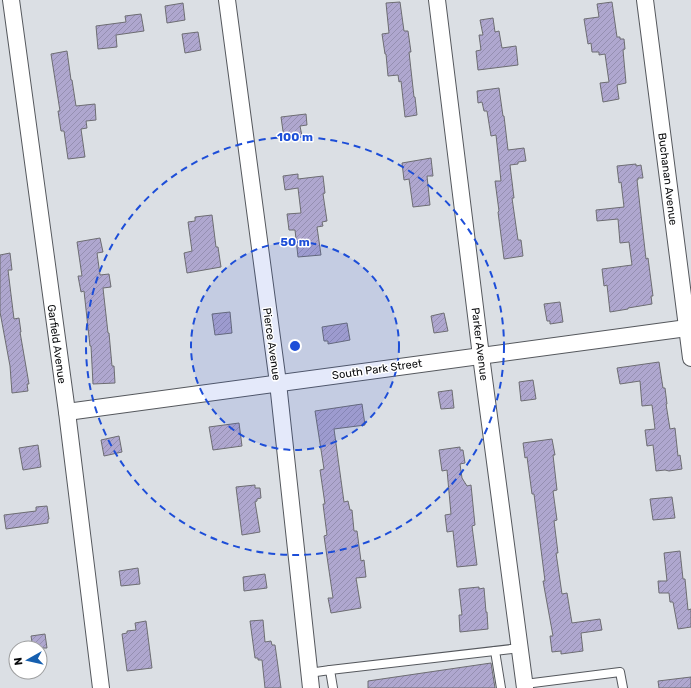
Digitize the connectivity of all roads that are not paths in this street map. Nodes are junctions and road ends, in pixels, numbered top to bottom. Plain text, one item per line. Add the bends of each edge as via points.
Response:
1 (11, 0) edge
2 (227, 0) edge
3 (437, 0) edge
4 (646, 0) edge
5 (687, 328) junction
6 (481, 356) junction
7 (691, 358) edge
8 (278, 383) junction
9 (67, 412) junction
10 (520, 648) junction
11 (495, 651) junction
12 (330, 670) junction
13 (310, 681) edge
14 (525, 686) edge
15 (102, 688) edge
16 (333, 688) edge
17 (501, 688) edge
18 (623, 688) edge

1 - 9 street, Garfield Avenue
2 - 8 street, Pierce Avenue
3 - 6 street, Parker Avenue
4 - 5 street, Buchanan Avenue
5 - 6 street, South Park Street
5 - 7 street, Buchanan Avenue
6 - 8 street, South Park Street
6 - 10 street, Parker Avenue
8 - 9 street, South Park Street
8 - 13 street, Pierce Avenue
9 - 15 street, Garfield Avenue
10 - 11 lane
10 - 14 street, Parker Avenue
11 - 12 lane
11 - 17 lane
12 - 13 lane
12 - 16 lane
14 - 18 lane via 620,672

